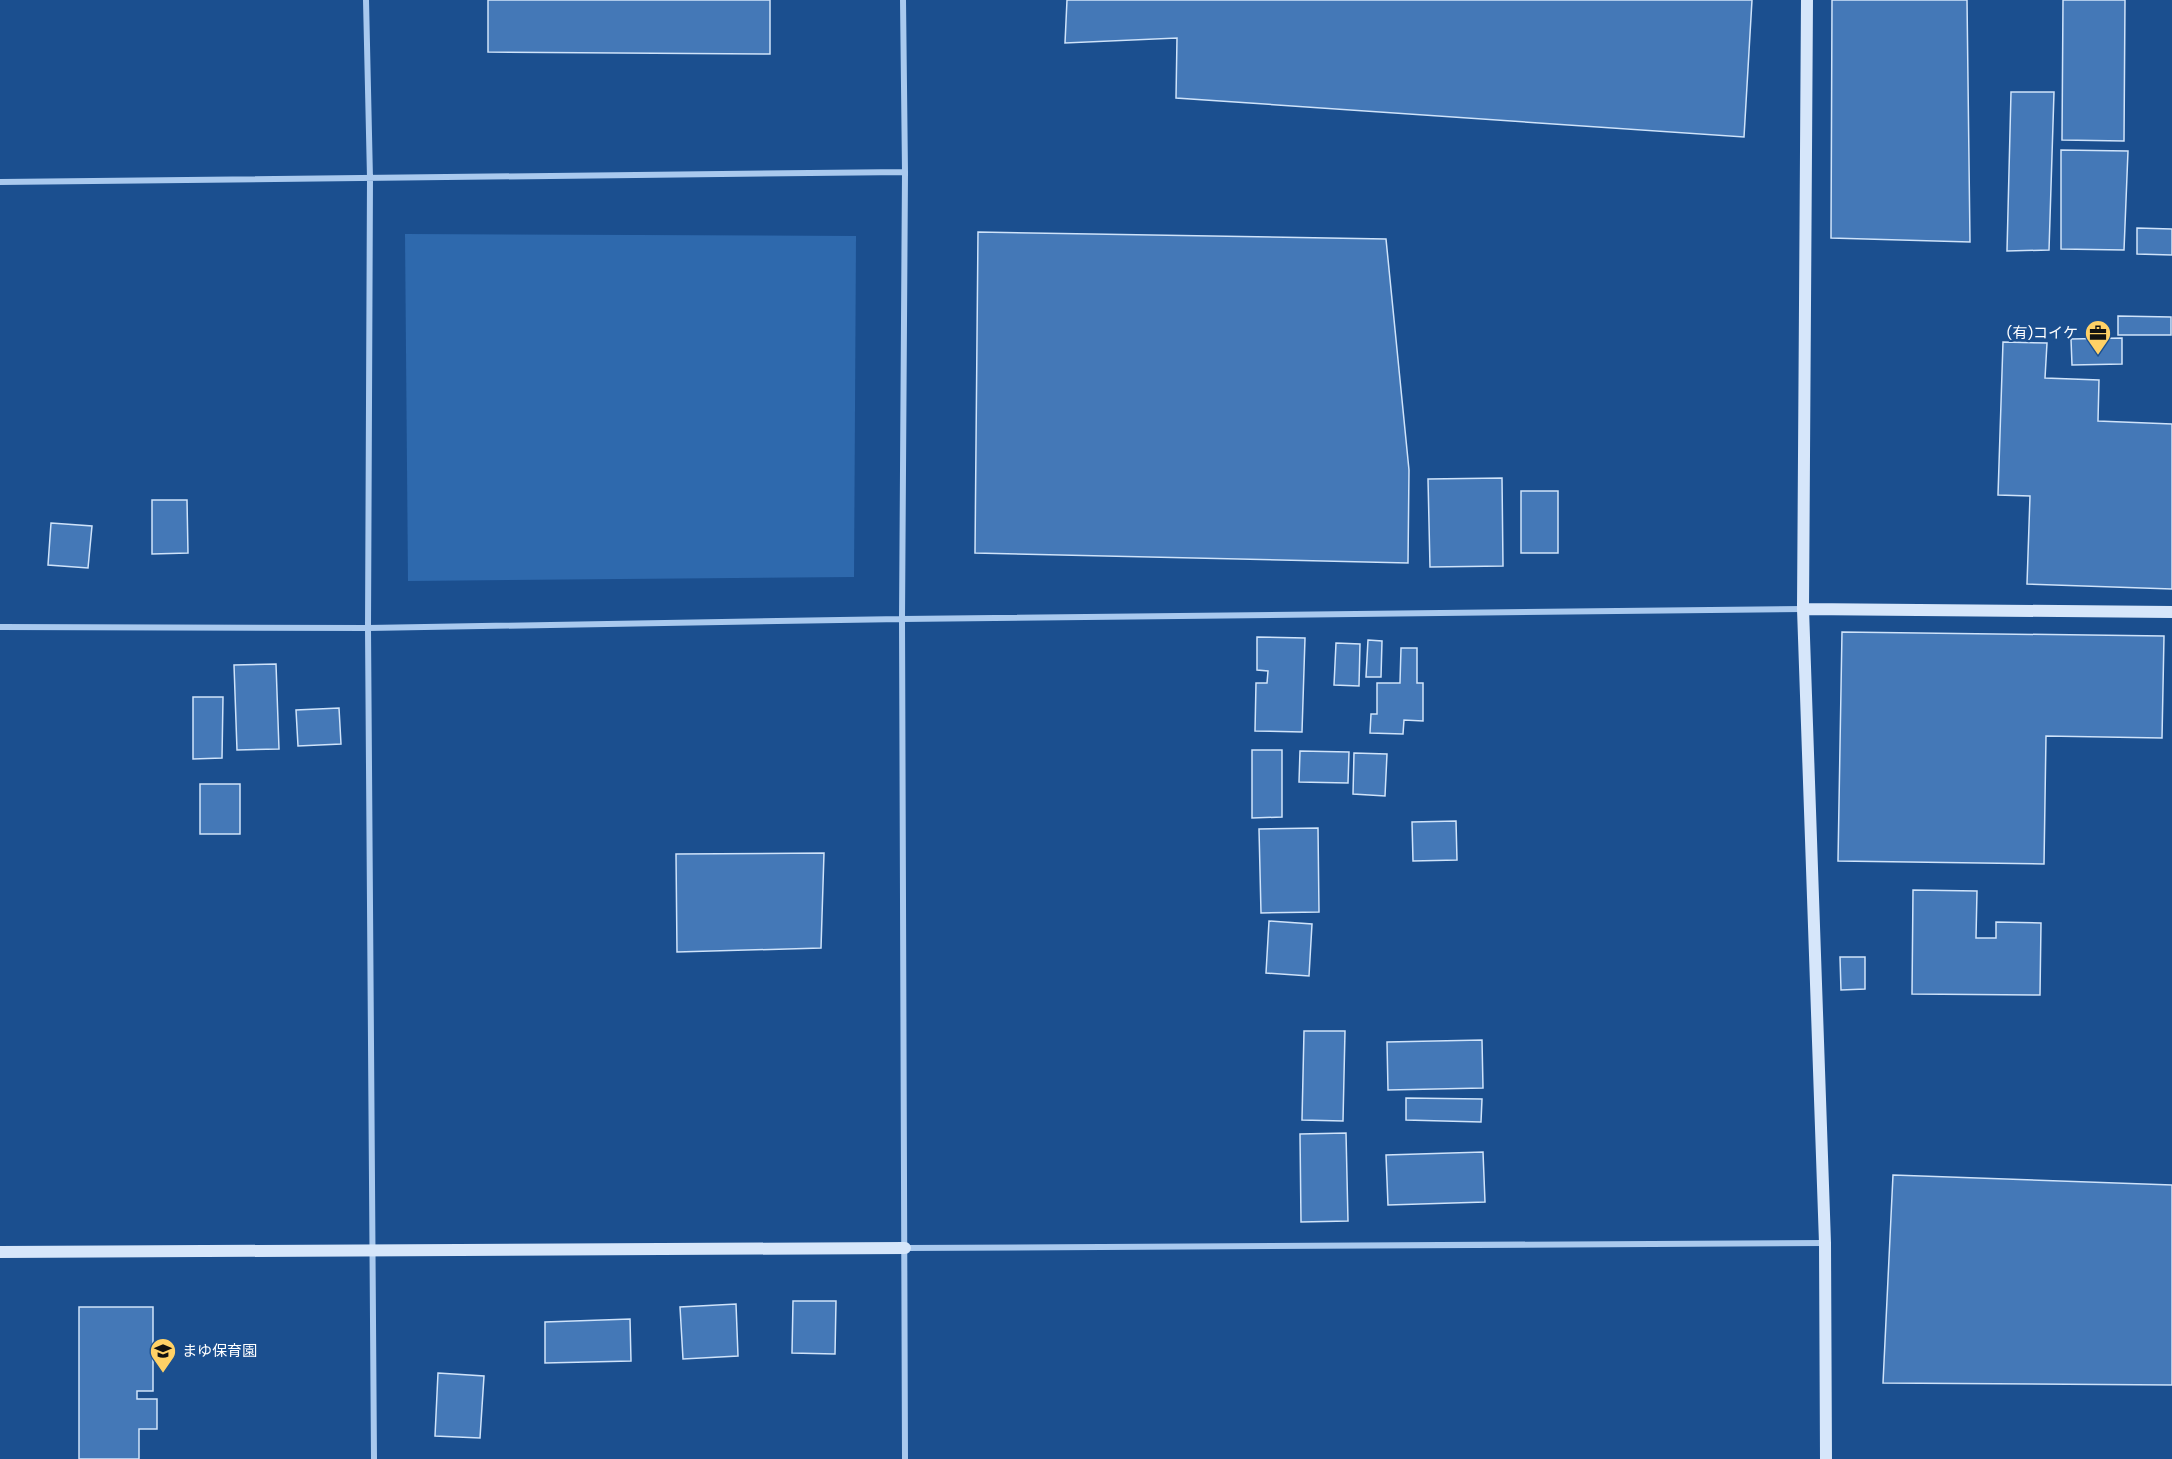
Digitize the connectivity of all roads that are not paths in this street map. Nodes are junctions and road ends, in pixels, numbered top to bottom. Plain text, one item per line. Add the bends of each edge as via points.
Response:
1 (366, 0) edge
2 (903, 0) edge
3 (1807, 0) edge
4 (905, 172) junction
5 (370, 177) junction
6 (0, 182) edge
7 (1803, 609) junction
8 (2172, 612) edge
9 (902, 619) junction
10 (0, 627) edge
11 (368, 628) junction
12 (1825, 1243) junction
13 (905, 1248) junction
14 (372, 1251) junction
15 (0, 1252) edge
16 (374, 1459) edge
17 (905, 1459) edge
18 (1826, 1459) edge

1 - 5 street
2 - 4 street
3 - 7 street
4 - 5 street
4 - 9 street
5 - 6 street
5 - 11 street
7 - 8 street
7 - 9 street
7 - 12 street
9 - 11 street
9 - 13 street
10 - 11 street
11 - 14 street
12 - 13 street
12 - 18 street
13 - 14 street
13 - 17 street
14 - 15 street
14 - 16 street

